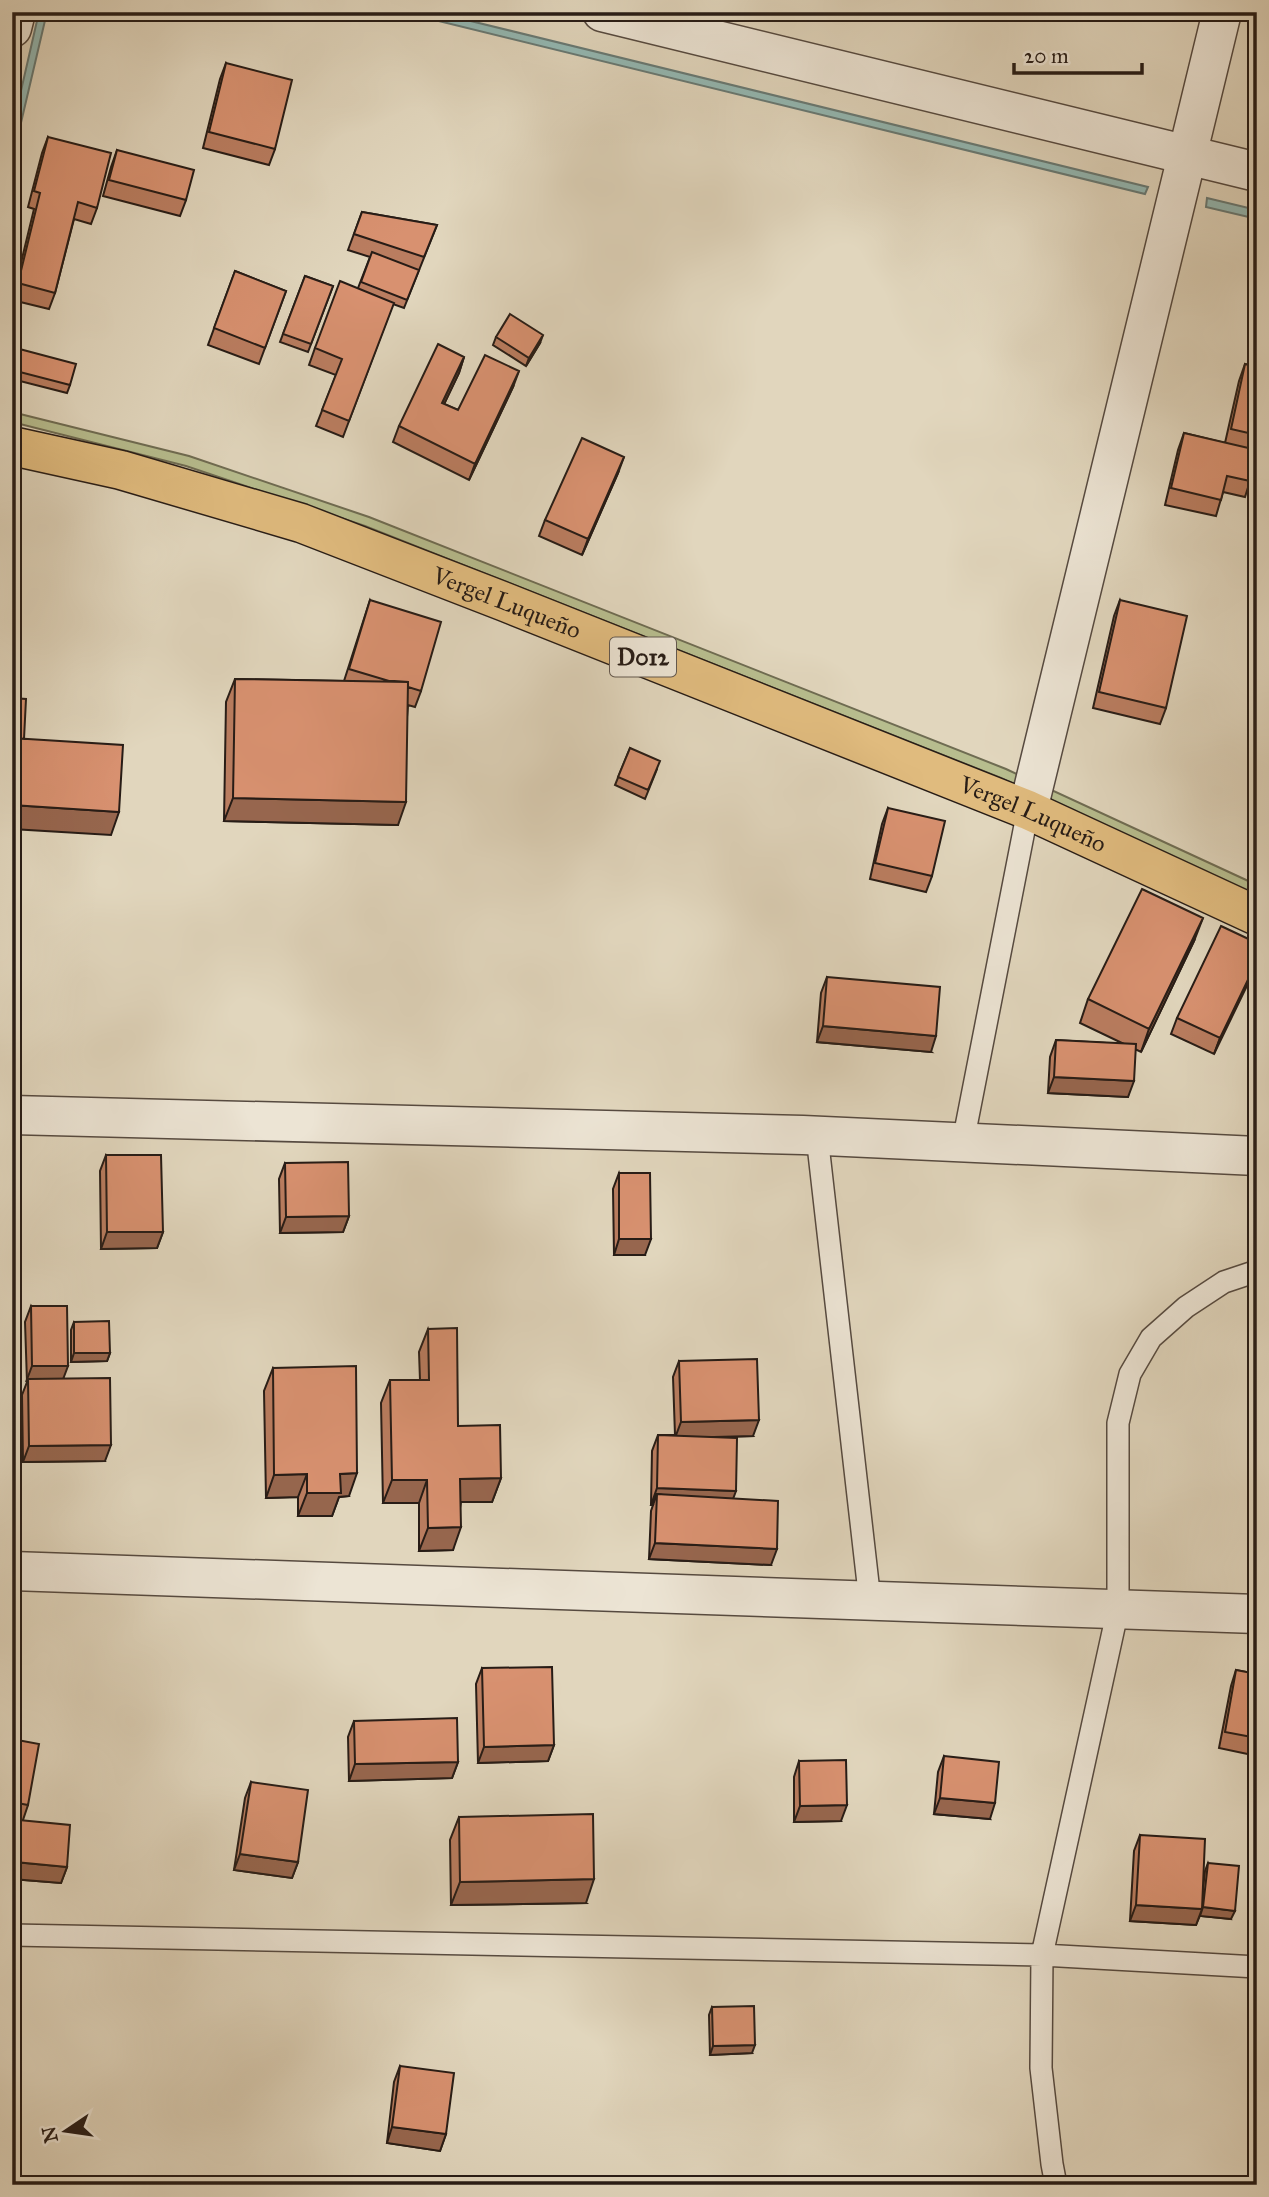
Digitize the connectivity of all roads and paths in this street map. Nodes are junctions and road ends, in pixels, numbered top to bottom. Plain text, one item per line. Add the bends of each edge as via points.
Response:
1 (16, 12) edge
2 (602, 12) edge
3 (1222, 12) edge
4 (12, 29) edge
5 (1187, 155) junction
6 (1257, 172) edge
7 (12, 446) edge
8 (1028, 810) junction
9 (1257, 916) edge
10 (12, 1115) edge
11 (817, 1136) junction
12 (963, 1142) junction
13 (1257, 1156) edge
14 (1257, 1271) edge
15 (12, 1571) edge
16 (870, 1601) junction
17 (1118, 1609) junction
18 (1257, 1614) edge
19 (12, 1936) edge
20 (1042, 1955) junction
21 (1257, 1967) edge
22 (1056, 2185) edge

1 - 4 street
2 - 5 street
3 - 5 street
5 - 6 street
5 - 8 street
7 - 8 main road, Vergel Luqueño / D012 via 121,470 301,523
8 - 9 main road, Vergel Luqueño / D012
8 - 12 lane
10 - 11 street
11 - 12 street
11 - 16 lane
12 - 13 street
14 - 17 lane via 1224,1282 1186,1307 1151,1338 1130,1374 1118,1423
15 - 16 street
16 - 17 street
17 - 18 street
17 - 20 lane
19 - 20 lane
20 - 21 lane
20 - 22 lane via 1041,2068

